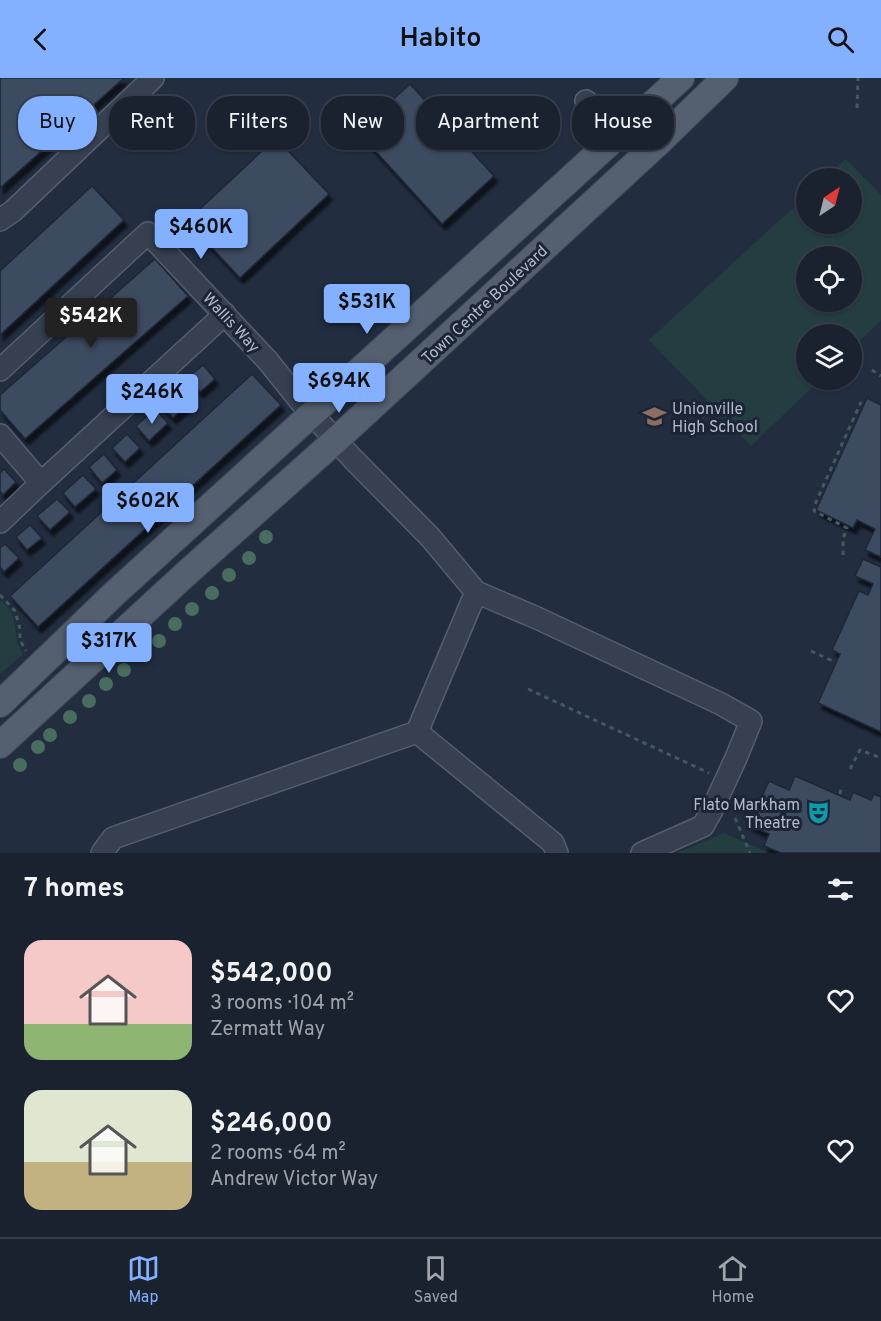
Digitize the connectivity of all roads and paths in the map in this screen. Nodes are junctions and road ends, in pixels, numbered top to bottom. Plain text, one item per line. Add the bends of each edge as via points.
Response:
1 (153, 78) edge
2 (681, 78) edge
3 (725, 78) edge
4 (858, 78) edge
5 (661, 96) edge
6 (857, 108) dead end
7 (602, 150) edge
8 (0, 220) edge
9 (225, 314) junction
10 (0, 370) edge
11 (872, 370) dead end
12 (881, 376) edge
13 (861, 402) dead end
14 (313, 414) junction
15 (0, 435) edge
16 (336, 440) junction
17 (41, 483) junction
18 (0, 522) edge
19 (843, 555) dead end
20 (476, 592) junction
21 (0, 595) edge
22 (26, 651) dead end
23 (811, 651) dead end
24 (835, 662) dead end
25 (528, 689) dead end
26 (0, 704) edge
27 (417, 732) junction
28 (0, 745) edge
29 (881, 758) edge
30 (850, 769) dead end
31 (726, 780) junction
32 (735, 818) dead end
33 (102, 853) edge
34 (557, 853) edge
35 (642, 853) edge
36 (750, 853) edge

1 - 8 street
2 - 5 main road, Town Centre Boulevard
3 - 16 main road, Town Centre Boulevard
4 - 6 path
7 - 14 main road, Town Centre Boulevard
9 - 10 street, Wallis Way via 148,233
9 - 14 street, Wallis Way
9 - 17 street
11 - 12 path
13 - 19 path via 814,511 848,528
14 - 16 street, Wallis Way
14 - 26 main road, Town Centre Boulevard via 115,593
15 - 17 street
16 - 20 street, Wallis Way via 430,537
16 - 28 main road, Town Centre Boulevard
17 - 18 street
20 - 27 street
20 - 31 street via 721,704 751,722
21 - 22 path via 15,611
23 - 24 path
25 - 31 path
27 - 33 street via 113,838
27 - 34 street via 553,843
29 - 30 path via 860,750
31 - 35 street via 703,826
32 - 36 path

